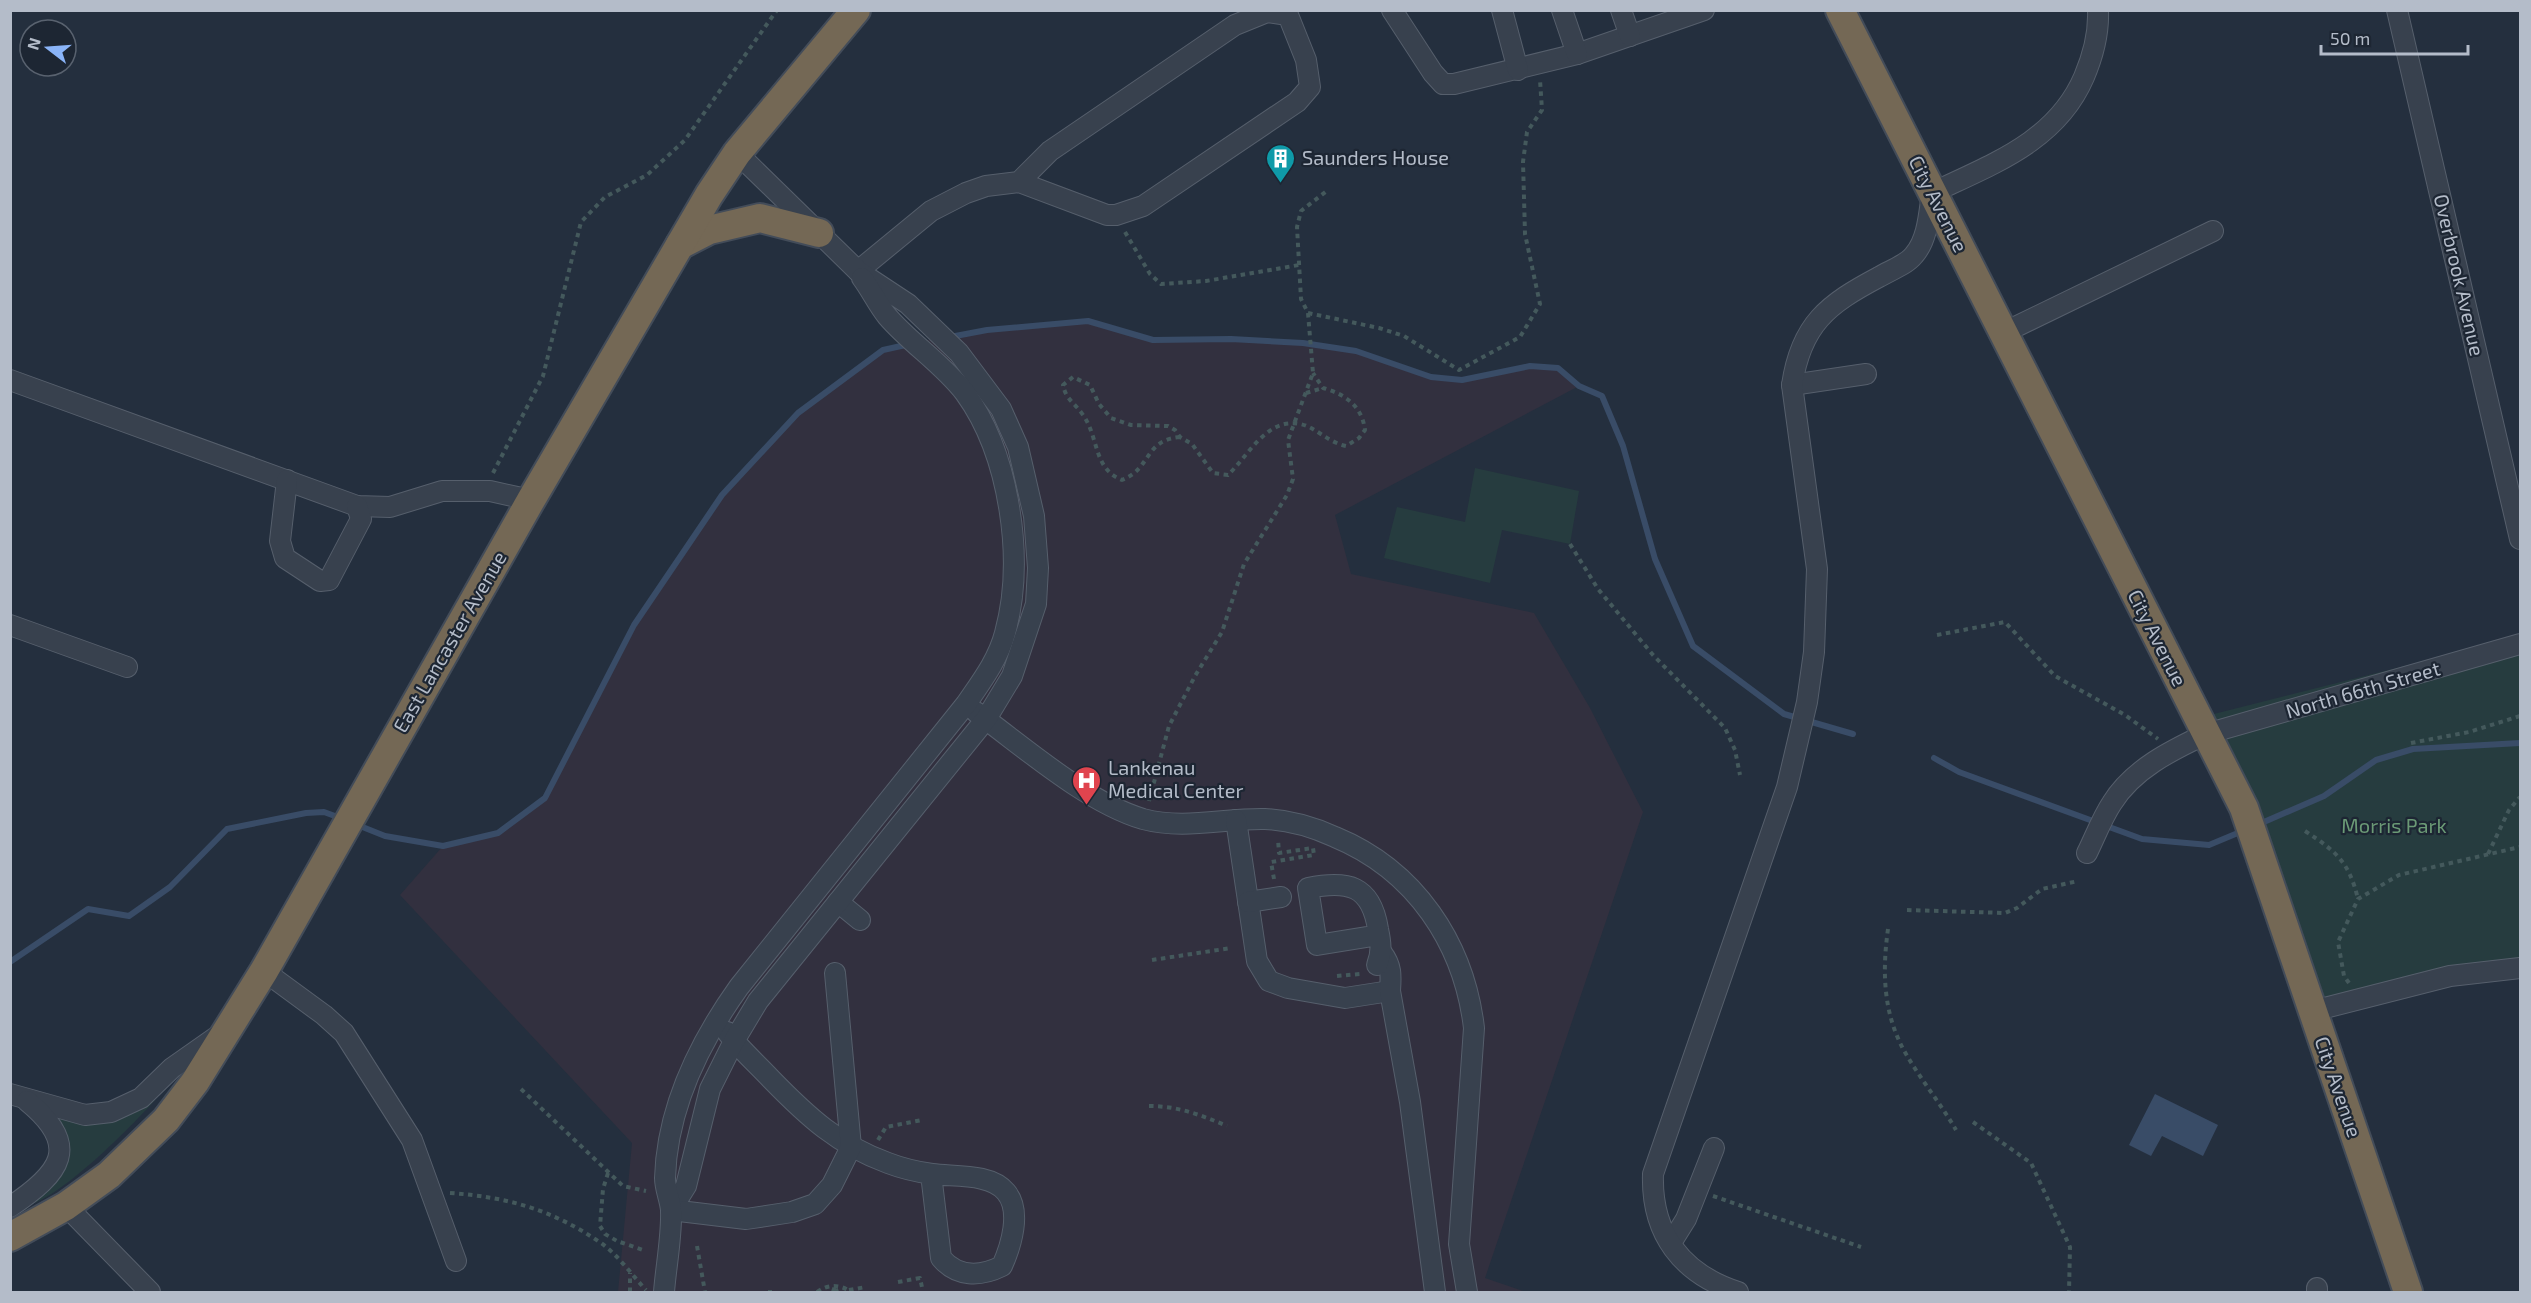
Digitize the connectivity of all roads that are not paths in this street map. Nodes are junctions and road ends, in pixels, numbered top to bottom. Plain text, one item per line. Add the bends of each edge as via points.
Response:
1 (855, 10) edge
2 (1392, 10) edge
3 (1502, 10) edge
4 (1562, 10) edge
5 (1621, 10) edge
6 (1704, 10) edge
7 (1840, 10) edge
8 (2098, 10) edge
9 (2397, 10) edge
10 (1290, 13) edge
11 (1675, 15) edge
12 (1630, 36) junction
13 (1577, 54) junction
14 (1518, 70) junction
15 (737, 153) junction
16 (1019, 182) junction
17 (1932, 193) junction
18 (2213, 231) dead end
19 (819, 233) junction
20 (680, 245) junction
21 (858, 271) junction
22 (2003, 333) junction
23 (1866, 374) dead end
24 (10, 380) edge
25 (1792, 385) junction
26 (287, 480) junction
27 (531, 500) junction
28 (357, 506) junction
29 (2520, 539) edge
30 (10, 625) edge
31 (2520, 644) edge
32 (127, 667) dead end
33 (966, 704) junction
34 (986, 719) junction
35 (2206, 734) junction
36 (1236, 820) junction
37 (2087, 853) dead end
38 (1279, 897) road end
39 (838, 902) junction
40 (1248, 903) junction
41 (860, 920) dead end
42 (1381, 944) dead end
43 (2520, 968) edge
44 (264, 971) junction
45 (835, 973) dead end
46 (1390, 991) junction
47 (2313, 1011) junction
48 (716, 1019) junction
49 (229, 1029) junction
50 (734, 1041) junction
51 (16, 1096) edge
52 (851, 1147) junction
53 (1714, 1148) dead end
54 (931, 1174) junction
55 (66, 1206) junction
56 (10, 1207) edge
57 (671, 1210) junction
58 (10, 1237) edge
59 (1671, 1242) junction
60 (456, 1261) dead end
61 (150, 1293) edge
62 (664, 1293) edge
63 (1435, 1293) edge
64 (1467, 1293) edge
65 (1738, 1293) edge
66 (2408, 1293) edge

1 - 15 highway, East Lancaster Avenue
2 - 14 street via 1443,84
3 - 14 street
4 - 13 street
5 - 12 street
6 - 11 street
7 - 17 highway, City Avenue
8 - 17 street via 2093,57 2076,96 2047,131 2021,150
9 - 29 street, Overbrook Avenue
10 - 16 street via 1267,12 1235,25 1050,151
10 - 16 street via 1306,60 1310,87 1297,102 1143,206 1107,215
11 - 12 street
12 - 13 street
13 - 14 street
15 - 19 street
15 - 20 highway, East Lancaster Avenue
16 - 21 street via 976,190 931,211
17 - 22 highway, City Avenue
17 - 25 street via 1928,223 1915,254 1851,292 1819,317 1800,350
18 - 22 street
19 - 20 highway via 760,218 709,230
19 - 21 street
20 - 27 highway, East Lancaster Avenue
21 - 33 street via 887,316 964,392 998,456 1012,543 1012,595 1005,634 992,667
21 - 34 street via 908,304 959,353 1001,409 1018,447 1034,516 1036,604 1012,676
22 - 35 highway, City Avenue
23 - 25 street
24 - 26 street
25 - 59 street via 1818,569 1807,702 1787,787 1656,1162 1652,1200 1660,1225
26 - 28 street
26 - 28 street via 282,549 285,558 320,581 329,580 361,519
27 - 28 street via 483,491 442,491 390,507
27 - 44 highway, East Lancaster Avenue
30 - 32 street
31 - 35 street, North 66th Street
33 - 34 street
33 - 48 street
34 - 36 street via 1052,770 1144,819 1185,824
34 - 39 street
35 - 37 street, North 66th Street via 2137,776 2112,802
35 - 47 highway, City Avenue via 2244,808
36 - 40 street
36 - 64 street via 1291,822 1317,829 1372,855 1413,889 1450,943 1464,975 1474,1028 1459,1244
38 - 40 street
39 - 41 street
39 - 50 street via 758,1001
40 - 46 street via 1257,961 1269,981 1345,998
42 - 46 street via 1378,977
43 - 47 street via 2450,976
44 - 49 highway, East Lancaster Avenue
44 - 60 street via 344,1033 412,1140
45 - 52 street
46 - 63 street via 1410,1102
47 - 66 highway, City Avenue
48 - 50 street
48 - 57 street via 685,1079 675,1113 665,1179
49 - 51 street via 172,1068 141,1098 111,1112 86,1115
49 - 55 highway, East Lancaster Avenue via 166,1120 109,1175
50 - 52 street via 814,1123
50 - 57 street via 711,1089 686,1186
51 - 56 street via 52,1125 59,1140 54,1169 44,1182
52 - 54 street via 888,1164
52 - 57 street via 832,1185 815,1204 746,1219
53 - 59 street via 1686,1218
54 - 54 street via 940,1258 958,1273 984,1272 1002,1266 1014,1214 1013,1203 1005,1191 982,1180
55 - 58 highway, East Lancaster Avenue
55 - 61 street
57 - 62 street
59 - 65 street via 1697,1275

